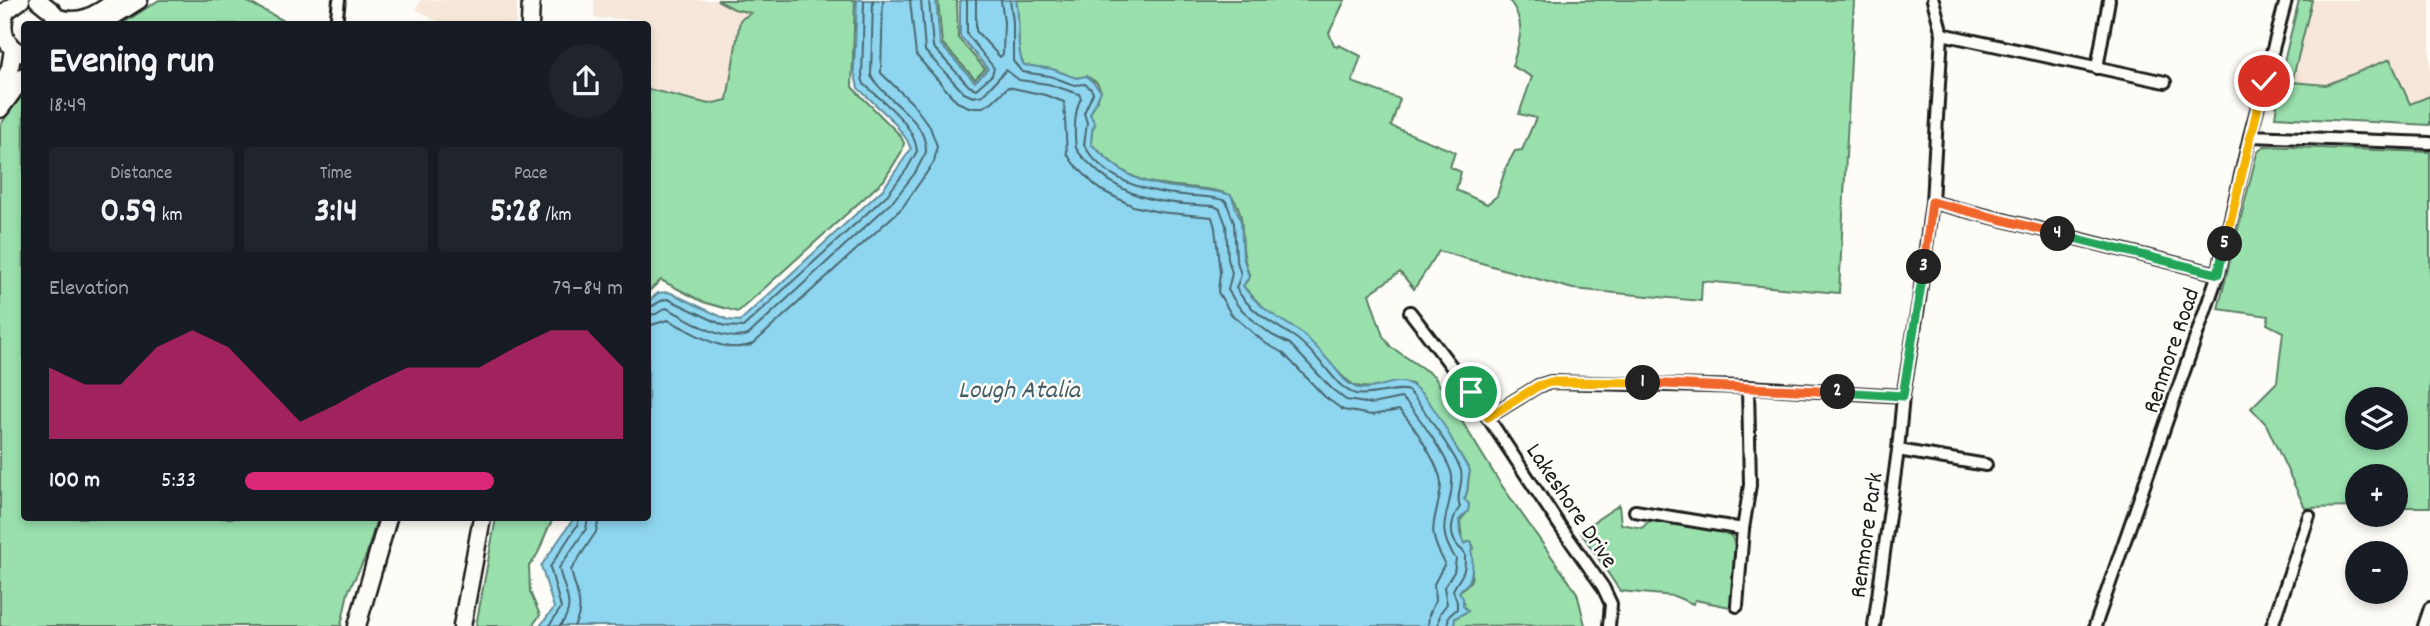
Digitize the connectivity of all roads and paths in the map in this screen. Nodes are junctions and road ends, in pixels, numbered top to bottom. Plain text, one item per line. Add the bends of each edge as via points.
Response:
1 (38, 0) edge
2 (117, 0) edge
3 (139, 0) edge
4 (339, 0) edge
5 (531, 0) edge
6 (1933, 0) edge
7 (2109, 0) edge
8 (2286, 0) edge
9 (8, 8) edge
10 (56, 13) edge
11 (106, 21) edge
12 (336, 21) edge
13 (530, 21) edge
14 (1942, 34) junction
15 (12, 48) edge
16 (2097, 68) junction
17 (21, 80) edge
18 (2165, 82) dead end
19 (0, 90) edge
20 (0, 109) edge
21 (2250, 136) junction
22 (2430, 143) edge
23 (1932, 202) junction
24 (2218, 274) junction
25 (1410, 312) dead end
26 (1748, 387) junction
27 (1903, 396) junction
28 (1488, 417) junction
29 (1898, 450) junction
30 (1986, 465) dead end
31 (1635, 511) dead end
32 (2309, 516) dead end
33 (387, 521) edge
34 (481, 521) edge
35 (1743, 529) junction
36 (1737, 606) dead end
37 (2430, 608) edge
38 (357, 626) edge
39 (462, 626) edge
40 (1609, 626) edge
41 (1874, 626) edge
42 (2095, 626) edge
43 (2272, 626) edge
44 (2424, 626) edge

1 - 10 main road
2 - 10 main road via 82,21 65,20
3 - 11 main road
4 - 12 street
5 - 13 main road
6 - 14 street, Renmore Park
7 - 16 street
8 - 21 street, Renmore Road
9 - 15 main road via 2,30
14 - 16 street
14 - 23 street, Renmore Park
15 - 19 main road via 10,68
16 - 18 street
17 - 20 main road
21 - 22 street
21 - 24 street, Renmore Road
23 - 24 street
23 - 27 street, Renmore Park
24 - 42 street, Renmore Road
25 - 28 street, Lakeshore Drive
26 - 27 street
26 - 28 street via 1551,382
26 - 35 street via 1751,485
27 - 29 street, Renmore Park
28 - 40 street, Lakeshore Drive via 1603,587 1611,604
29 - 30 street, Renmore Park
29 - 41 street, Renmore Park
31 - 35 street
32 - 43 street
33 - 38 main road
34 - 39 main road
35 - 36 street
37 - 44 street

